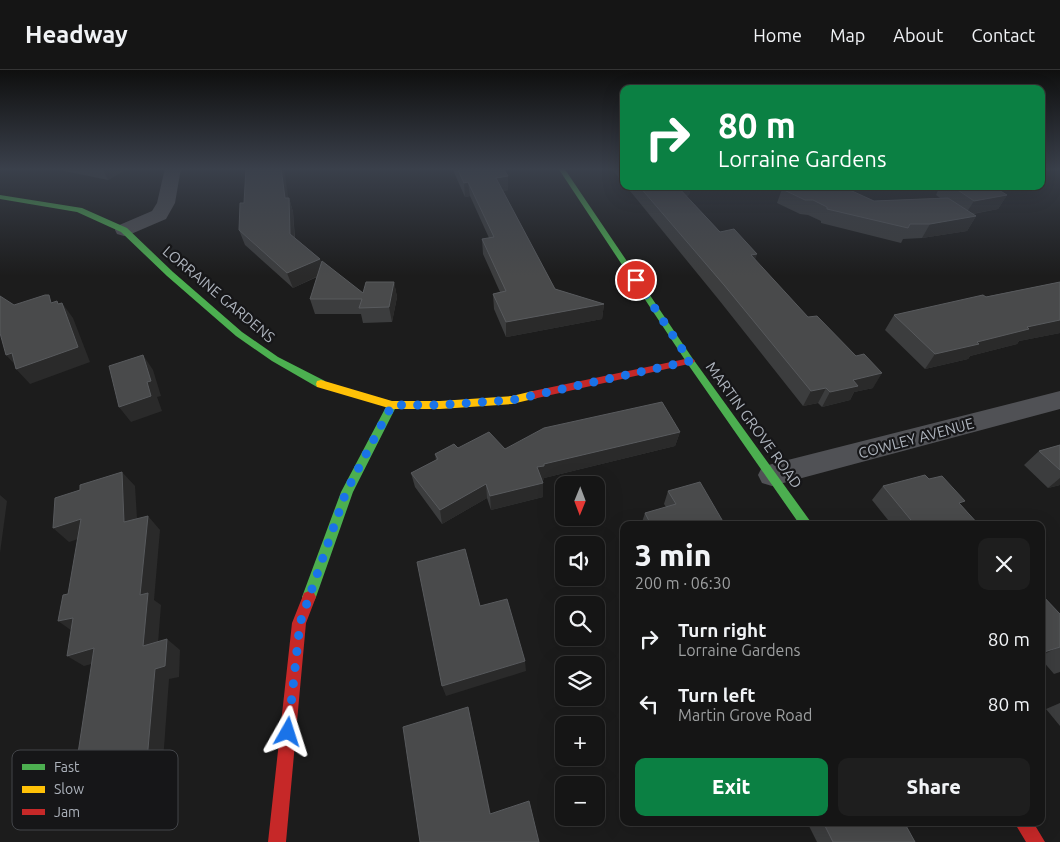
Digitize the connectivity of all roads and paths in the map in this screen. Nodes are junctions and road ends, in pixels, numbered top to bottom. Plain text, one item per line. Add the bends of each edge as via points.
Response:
1 (43, 204) edge
2 (165, 204) edge
3 (585, 204) edge
4 (124, 230) junction
5 (690, 361) junction
6 (1060, 400) edge
7 (392, 405) junction
8 (772, 475) junction
9 (804, 521) edge
10 (1025, 826) edge
11 (277, 842) edge
12 (1036, 842) edge

1 - 4 street, LORRAINE GARDENS via 79,210
2 - 4 street via 159,215
3 - 5 street, MARTIN GROVE ROAD
4 - 7 street, LORRAINE GARDENS via 239,334 275,359 319,383
5 - 7 street, LORRAINE GARDENS via 512,400
5 - 8 street, MARTIN GROVE ROAD
6 - 8 street, COWLEY AVENUE
7 - 11 street via 346,492 300,623
8 - 9 street, MARTIN GROVE ROAD
10 - 12 street

